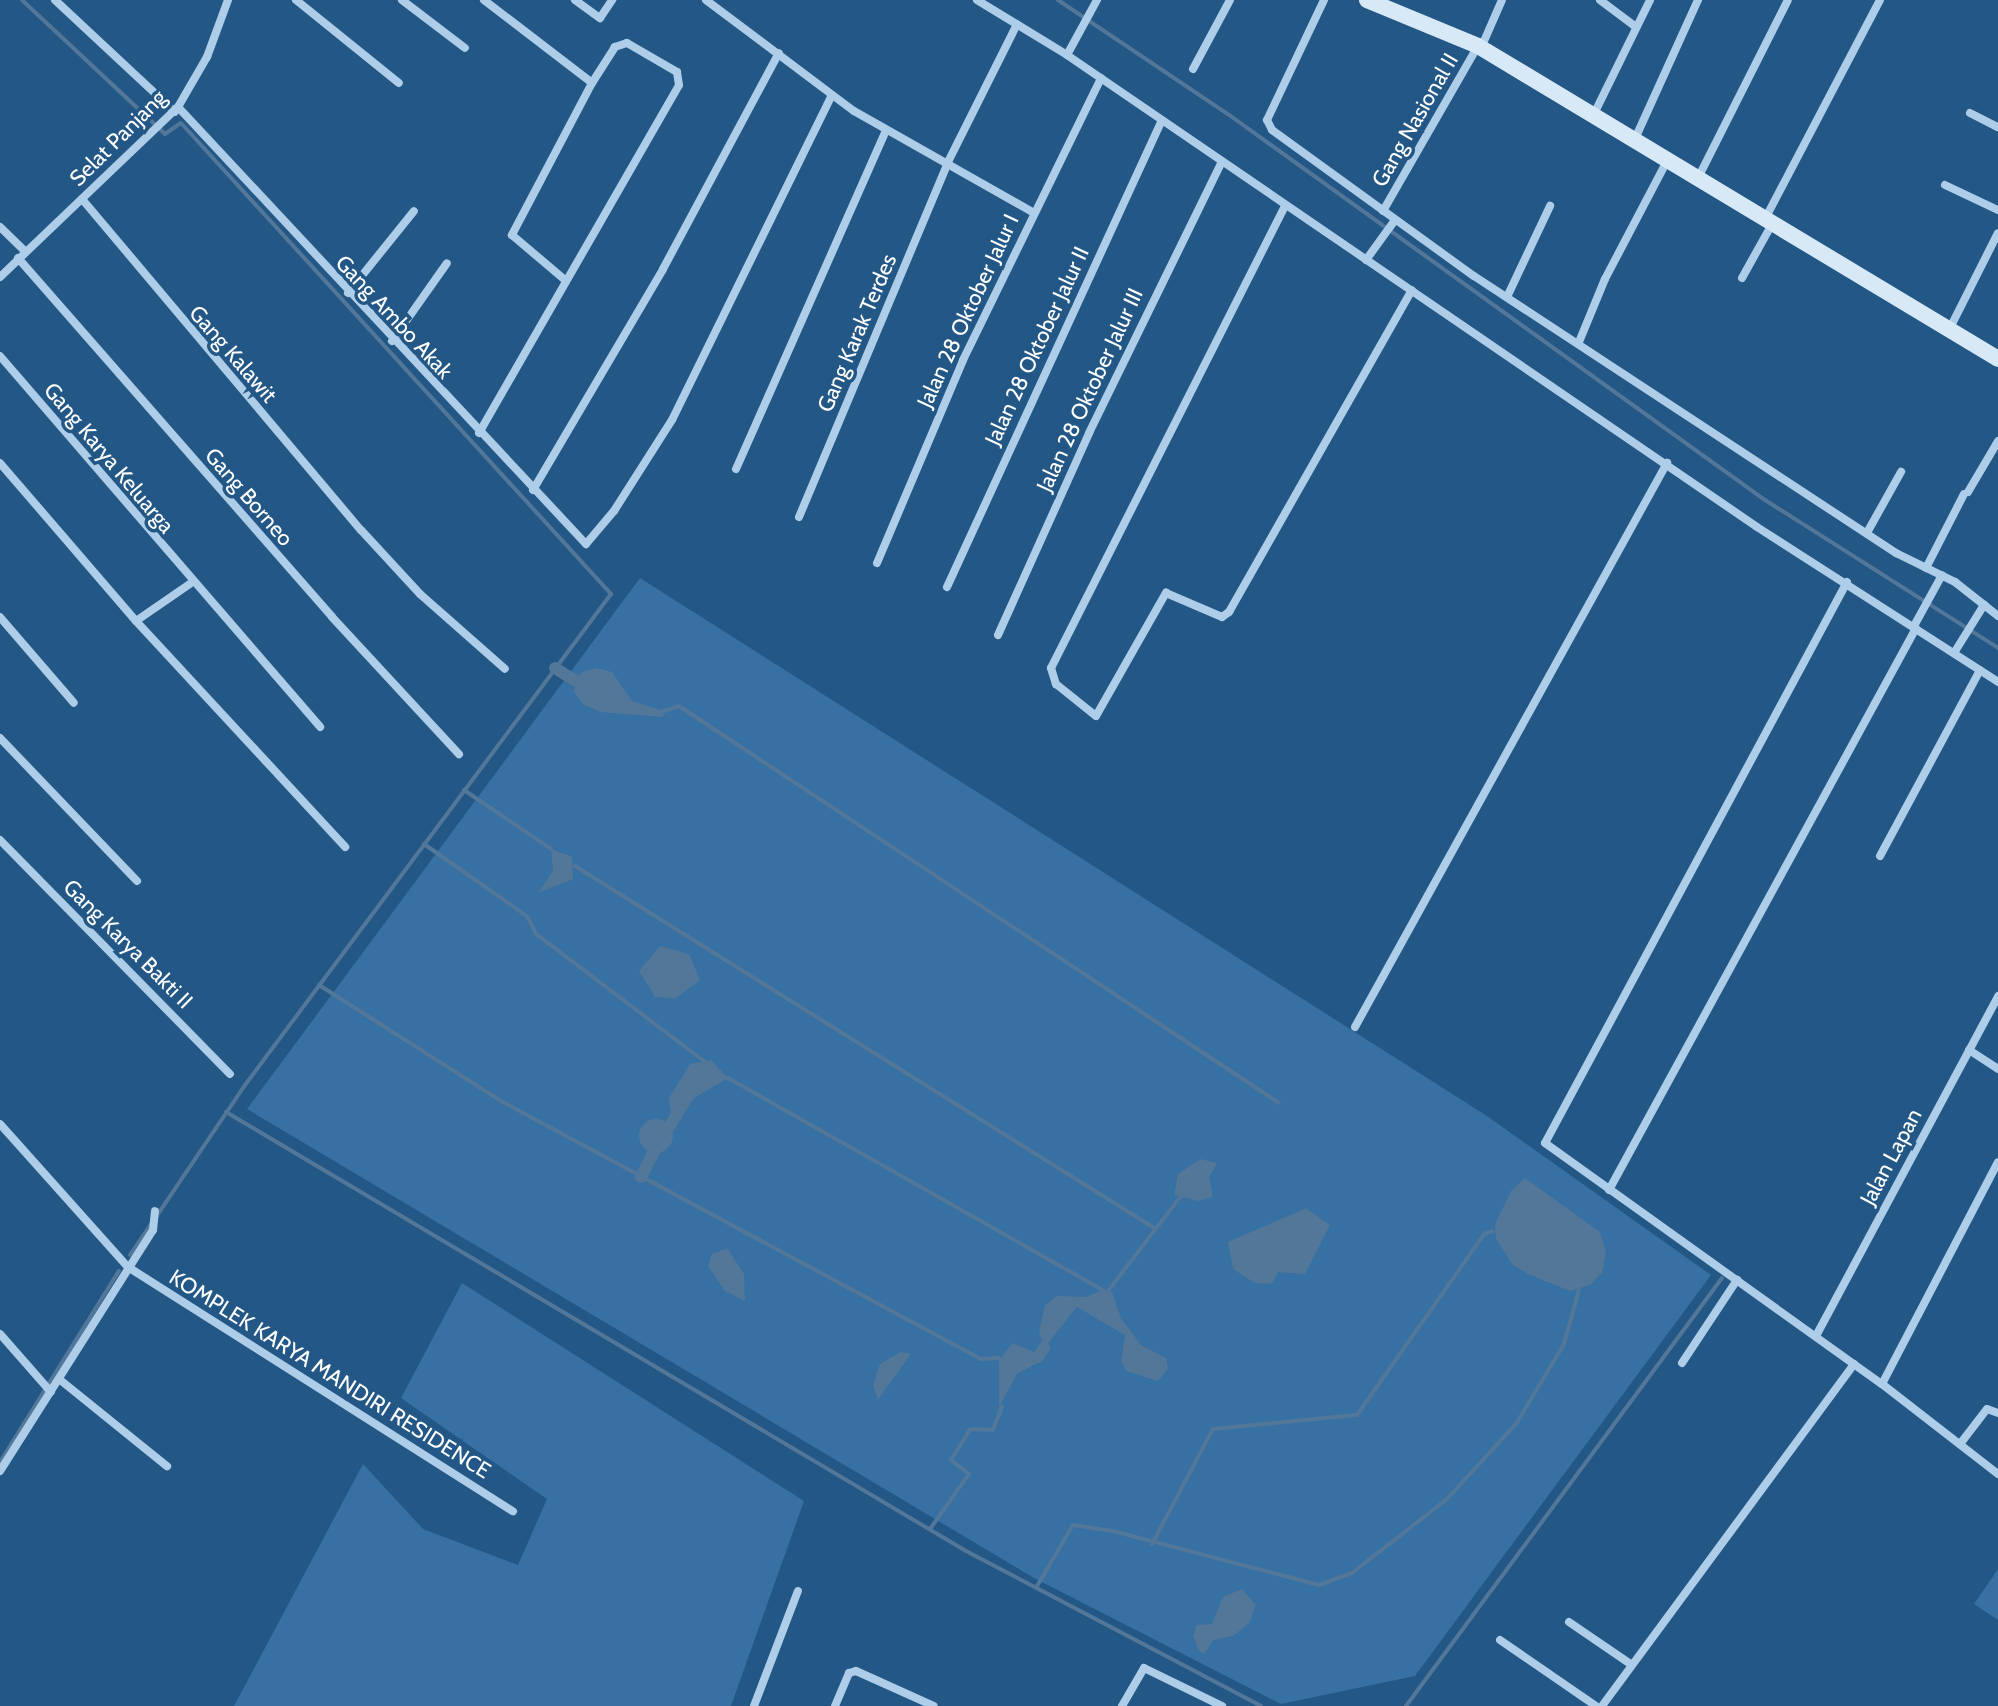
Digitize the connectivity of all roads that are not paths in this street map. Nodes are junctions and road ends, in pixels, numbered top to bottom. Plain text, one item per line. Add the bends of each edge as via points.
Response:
1 (55, 0) edge
2 (228, 0) edge
3 (296, 0) edge
4 (402, 0) edge
5 (484, 0) edge
6 (575, 0) edge
7 (612, 0) edge
8 (706, 0) edge
9 (977, 0) edge
10 (1097, 0) edge
11 (1230, 0) edge
12 (1324, 0) edge
13 (1367, 0) edge
14 (1502, 0) edge
15 (1600, 0) edge
16 (1650, 0) edge
17 (1698, 0) edge
18 (1788, 0) edge
19 (1880, 0) edge
20 (1017, 24) junction
21 (1636, 27) junction
22 (1479, 47) junction
23 (465, 48) dead end
24 (779, 53) junction
25 (1067, 55) junction
26 (1193, 69) dead end
27 (1101, 78) junction
28 (399, 83) dead end
29 (592, 83) junction
30 (832, 95) junction
31 (176, 109) junction
32 (1970, 113) dead end
33 (1593, 116) junction
34 (1162, 120) junction
35 (1998, 127) edge
36 (886, 131) junction
37 (1634, 141) junction
38 (1668, 159) junction
39 (948, 162) junction
40 (1221, 164) junction
41 (1698, 178) junction
42 (1945, 185) dead end
43 (82, 199) junction
44 (1285, 206) junction
45 (1550, 206) dead end
46 (1998, 210) edge
47 (414, 211) dead end
48 (1383, 211) junction
49 (1034, 213) junction
50 (1768, 222) junction
51 (1392, 223) junction
52 (0, 227) edge
53 (1998, 233) edge
54 (22, 254) junction
55 (1366, 260) junction
56 (447, 263) dead end
57 (0, 277) edge
58 (1742, 278) dead end
59 (565, 280) junction
60 (1412, 290) junction
61 (348, 293) junction
62 (1507, 297) junction
63 (1950, 328) junction
64 (392, 341) junction
65 (1579, 342) junction
66 (0, 356) edge
67 (1998, 359) edge
68 (479, 433) junction
69 (1998, 441) edge
70 (0, 463) edge
71 (1667, 463) junction
72 (736, 469) dead end
73 (1901, 472) dead end
74 (533, 490) junction
75 (799, 517) dead end
76 (1868, 531) junction
77 (877, 563) dead end
78 (1926, 568) junction
79 (1940, 579) junction
80 (1847, 582) junction
81 (191, 583) junction
82 (947, 587) dead end
83 (1982, 608) junction
84 (1998, 616) edge
85 (0, 617) edge
86 (136, 621) junction
87 (1915, 627) junction
88 (998, 635) dead end
89 (1954, 653) junction
90 (505, 669) dead end
91 (1980, 670) junction
92 (1998, 682) edge
93 (74, 703) dead end
94 (320, 727) dead end
95 (0, 738) edge
96 (459, 754) dead end
97 (0, 840) edge
98 (345, 847) dead end
99 (1880, 856) dead end
100 (137, 881) dead end
101 (1998, 996) edge
102 (1355, 1027) dead end
103 (1969, 1050) junction
104 (1998, 1069) edge
105 (230, 1074) dead end
106 (0, 1124) edge
107 (1998, 1162) edge
108 (1609, 1190) junction
109 (155, 1211) dead end
110 (128, 1267) junction
111 (1737, 1280) junction
112 (0, 1334) edge
113 (1816, 1336) junction
114 (1682, 1363) dead end
115 (1854, 1364) junction
116 (59, 1379) junction
117 (1882, 1384) junction
118 (48, 1388) junction
119 (1998, 1413) edge
120 (1960, 1444) junction
121 (167, 1466) dead end
122 (0, 1471) edge
123 (1998, 1474) edge
124 (513, 1511) dead end
125 (798, 1591) dead end
126 (1569, 1622) dead end
127 (1500, 1640) dead end
128 (1632, 1665) junction
129 (910, 1694) junction
130 (1220, 1705) edge
131 (754, 1706) edge
132 (835, 1706) edge
133 (906, 1706) edge
134 (934, 1706) edge
135 (1122, 1706) edge
136 (1596, 1706) edge
137 (1602, 1706) edge

1 - 31 street, Gang Ambo Akak
2 - 31 street, Selat Panjang via 216,37
3 - 28 street
4 - 23 street
5 - 29 street
6 - 7 street via 600,18
8 - 24 street
9 - 20 street
10 - 25 street
11 - 26 street
12 - 48 street via 1267,124
13 - 22 street
14 - 22 street, Gang Nasional II
15 - 21 street
16 - 21 street
17 - 37 street
18 - 41 street
19 - 50 street
20 - 25 street
20 - 39 street, Gang Karak Terdes
21 - 33 street
22 - 33 street
22 - 48 street, Gang Nasional II
24 - 30 street
24 - 74 street via 663,269
25 - 27 street
27 - 34 street
27 - 49 street, Jalan 28 Oktober Jalur I
29 - 59 street via 512,235
29 - 59 street via 621,43 680,78
30 - 36 street
30 - 74 street, Gang Ambo Akak via 694,378 634,481 588,543 579,541
31 - 43 street, Selat Panjang
31 - 61 street, Gang Ambo Akak
32 - 35 street
33 - 37 street
34 - 40 street
34 - 82 street, Jalan 28 Oktober Jalur II
36 - 39 street
36 - 72 street
37 - 38 street
38 - 41 street
38 - 65 street via 1605,279
39 - 49 street
39 - 75 street, Gang Karak Terdes
40 - 44 street
40 - 88 street, Jalan 28 Oktober Jalur III
41 - 50 street
42 - 46 street
43 - 54 street, Selat Panjang
43 - 90 street, Gang Kalawit via 361,530 420,594
44 - 55 street
44 - 60 street via 1051,668 1056,684 1096,716 1166,593 1222,617 1229,612
45 - 62 street
47 - 61 street
48 - 51 street
49 - 77 street, Jalan 28 Oktober Jalur I via 963,360
50 - 58 street
50 - 63 street
51 - 55 street
51 - 62 street
52 - 54 street, Gang Borneo
53 - 63 street
54 - 57 street, Selat Panjang
54 - 96 street, Gang Borneo via 332,617
55 - 60 street
56 - 64 street
59 - 68 street
60 - 71 street
61 - 64 street, Gang Ambo Akak
62 - 65 street
63 - 67 street
64 - 68 street, Gang Ambo Akak
65 - 76 street
66 - 81 street, Gang Karya Keluarga
68 - 74 street, Gang Ambo Akak
69 - 78 street
70 - 86 street
71 - 80 street
71 - 102 street
73 - 76 street
76 - 78 street
78 - 79 street
79 - 83 street
79 - 87 street
80 - 87 street
80 - 108 street via 1545,1143
81 - 86 street
81 - 94 street, Gang Karya Keluarga
83 - 84 street
83 - 89 street
85 - 93 street
86 - 98 street
87 - 89 street
87 - 108 street
89 - 91 street
91 - 92 street
91 - 99 street
95 - 100 street
97 - 105 street, Gang Karya Bakti II
101 - 103 street, Jalan Lapan
103 - 104 street
103 - 113 street, Jalan Lapan
106 - 110 street, KOMPLEK KARYA MANDIRI RESIDENCE
107 - 117 street
108 - 111 street
109 - 110 street via 155,1225
110 - 116 street
110 - 124 street, KOMPLEK KARYA MANDIRI RESIDENCE
111 - 113 street
111 - 114 street
112 - 118 street
113 - 115 street
115 - 117 street
115 - 128 street
116 - 118 street
116 - 121 street
117 - 120 street
118 - 122 street
119 - 120 street via 1987,1409
120 - 123 street
125 - 131 street
126 - 128 street
127 - 136 street
128 - 137 street
129 - 132 street via 856,1671 849,1673
129 - 133 street
129 - 134 street
130 - 135 street via 1144,1668

